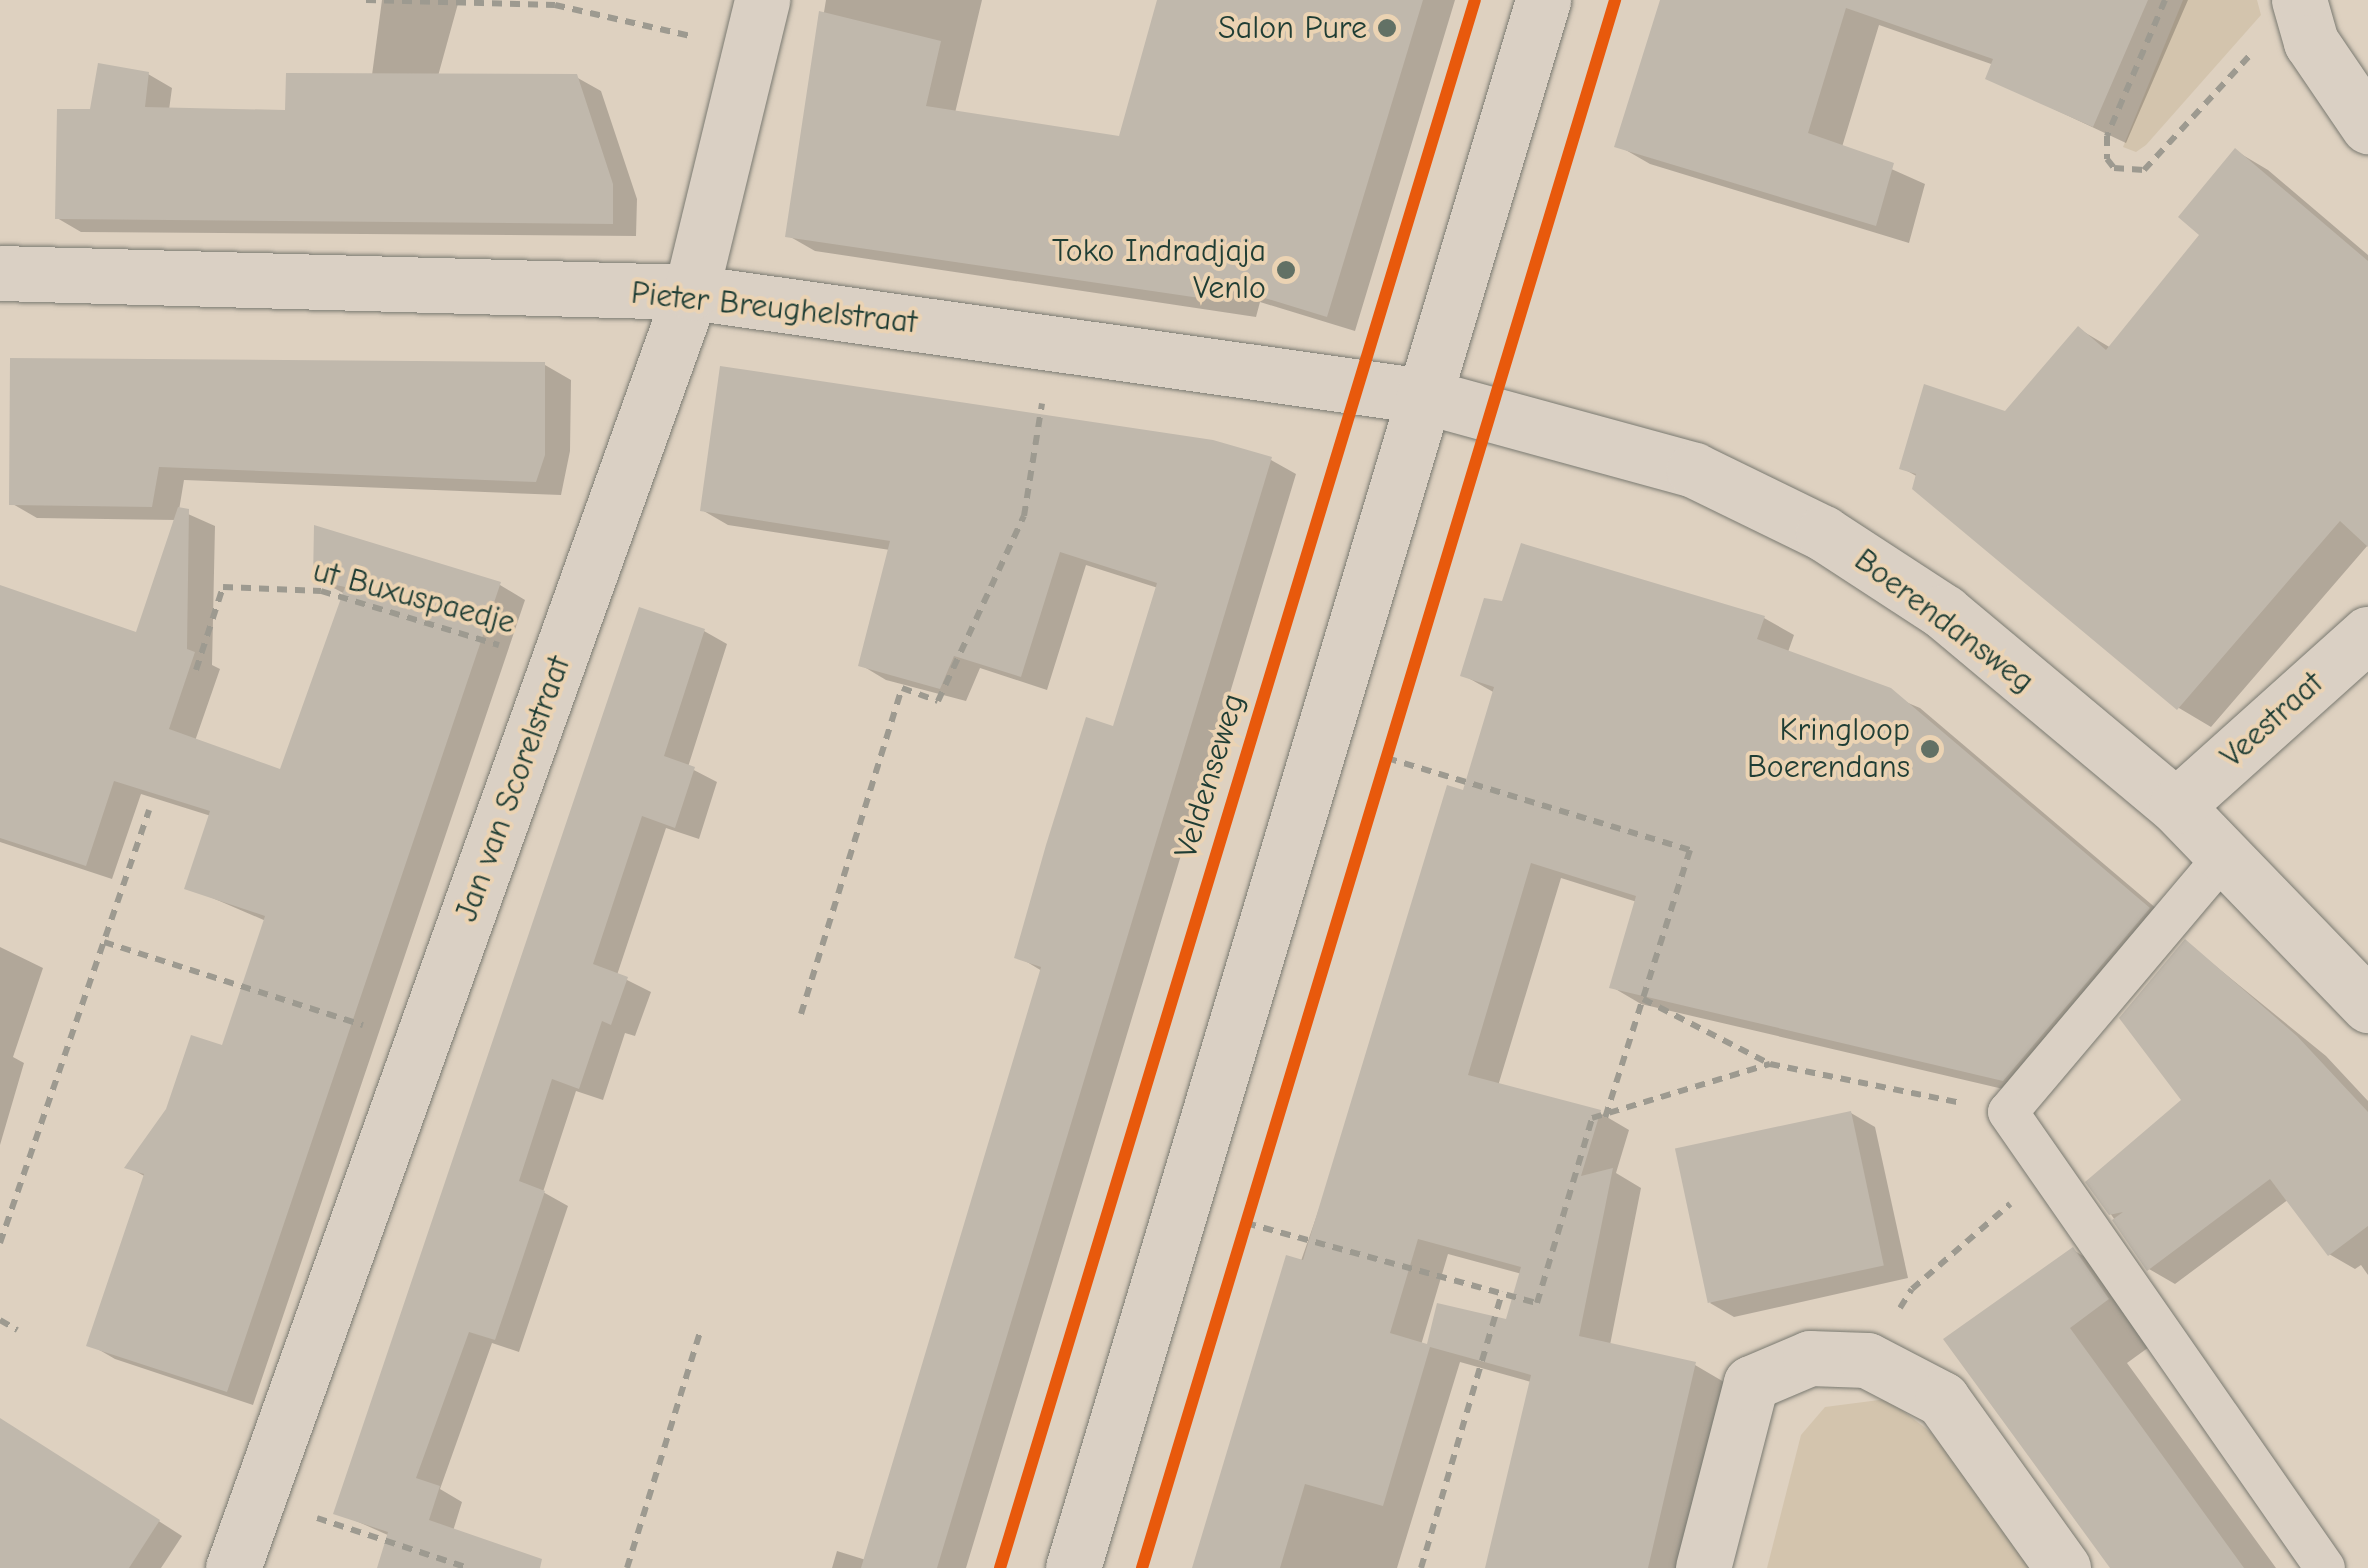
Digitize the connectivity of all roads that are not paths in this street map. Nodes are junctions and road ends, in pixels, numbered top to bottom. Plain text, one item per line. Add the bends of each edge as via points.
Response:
1 (1543, 0) edge
2 (2299, 0) edge
3 (756, 25) edge
4 (2368, 126) edge
5 (0, 272) edge
6 (691, 292) junction
7 (1424, 396) junction
8 (2368, 634) edge
9 (2176, 806) junction
10 (2227, 853) junction
11 (2368, 1005) edge
12 (233, 1568) edge
13 (1073, 1568) edge
14 (1702, 1568) edge
15 (2063, 1568) edge
16 (2325, 1568) edge

1 - 7 street
2 - 4 street via 2311,42
3 - 6 street, Jan van Scorelstraat
5 - 6 street, Pieter Breughelstraat
6 - 7 street, Pieter Breughelstraat
6 - 12 street, Jan van Scorelstraat
7 - 9 street, Boerendansweg via 1694,470 1823,533 1944,612
7 - 13 street
8 - 9 street, Veestraat
9 - 10 street, Boerendansweg
10 - 11 street, Boerendansweg
10 - 16 lane via 2008,1112
14 - 15 street via 1752,1383 1810,1358 1868,1360 1942,1399

